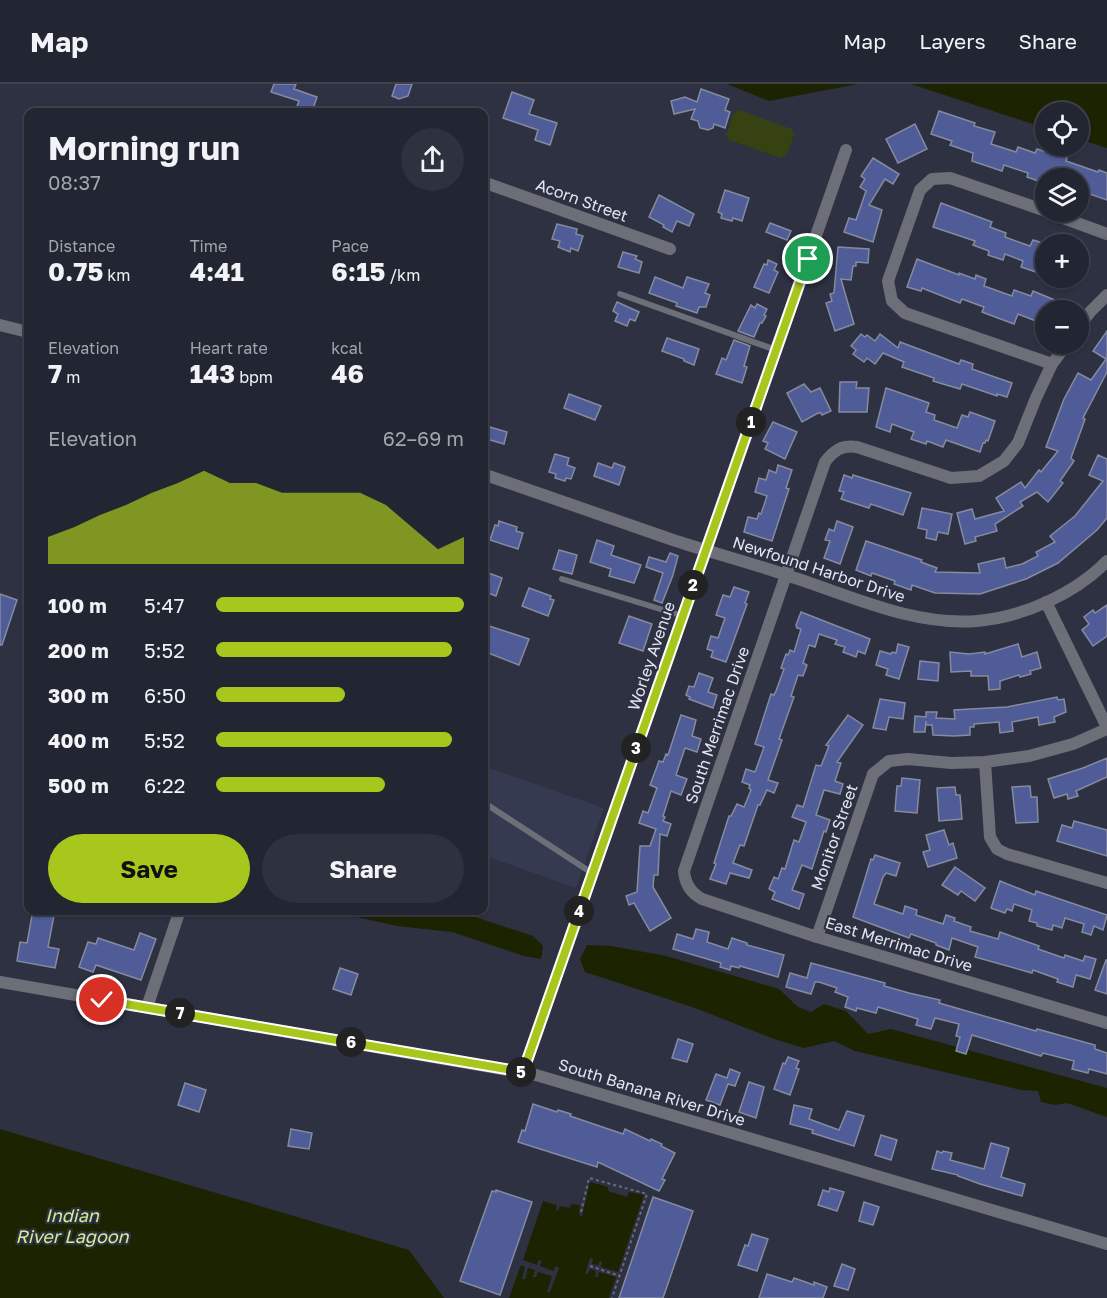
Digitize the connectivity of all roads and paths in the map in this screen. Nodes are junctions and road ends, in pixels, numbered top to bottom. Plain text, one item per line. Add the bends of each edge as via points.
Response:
1 (846, 150) dead end
2 (488, 184) edge
3 (1035, 207) edge
4 (1075, 222) edge
5 (1107, 234) edge
6 (670, 249) dead end
7 (620, 294) dead end
8 (1107, 295) edge
9 (1089, 313) edge
10 (0, 325) edge
11 (24, 331) edge
12 (777, 350) junction
13 (1060, 354) edge
14 (1052, 364) junction
15 (488, 476) edge
16 (706, 550) junction
17 (1107, 561) edge
18 (787, 575) junction
19 (562, 579) dead end
20 (1046, 602) junction
21 (682, 616) junction
22 (1107, 728) edge
23 (985, 762) junction
24 (488, 805) edge
25 (593, 873) junction
26 (1107, 884) edge
27 (688, 886) joint
28 (178, 915) edge
29 (817, 937) junction
30 (0, 982) edge
31 (147, 1007) junction
32 (1107, 1023) edge
33 (523, 1072) junction
34 (581, 1212) dead end
35 (1107, 1244) edge
36 (590, 1266) dead end
37 (620, 1275) junction
38 (612, 1298) edge

1 - 12 street, Worley Avenue
2 - 6 street, Acorn Street
3 - 14 street via 950,178 932,179 920,190 888,281 892,301 905,313
4 - 5 street
7 - 12 lane
8 - 9 street
10 - 11 street
12 - 16 street, Worley Avenue
13 - 14 street
14 - 18 street, South Merrimac Drive via 1018,443 1004,461 980,476 951,478 857,447 839,448 831,453
15 - 16 street, Newfound Harbor Drive
16 - 18 street, Newfound Harbor Drive
16 - 21 street, Worley Avenue
17 - 20 street, Newfound Harbor Drive via 1085,580
18 - 20 street, Newfound Harbor Drive via 904,614 941,620 977,621
18 - 27 street, South Merrimac Drive via 684,871
19 - 21 lane
20 - 22 street
21 - 25 street, Worley Avenue
22 - 23 street, Monitor Street via 1073,744
23 - 26 street via 990,837 997,849
23 - 29 street, Monitor Street via 889,761 873,774
24 - 25 lane
25 - 33 street, Worley Avenue
27 - 29 street, East Merrimac Drive via 702,899
28 - 31 street
29 - 32 street, East Merrimac Drive
30 - 31 street, South Banana River Drive
31 - 33 street, South Banana River Drive
33 - 35 street, South Banana River Drive
34 - 37 path via 589,1179 647,1194
36 - 37 path
37 - 38 path

